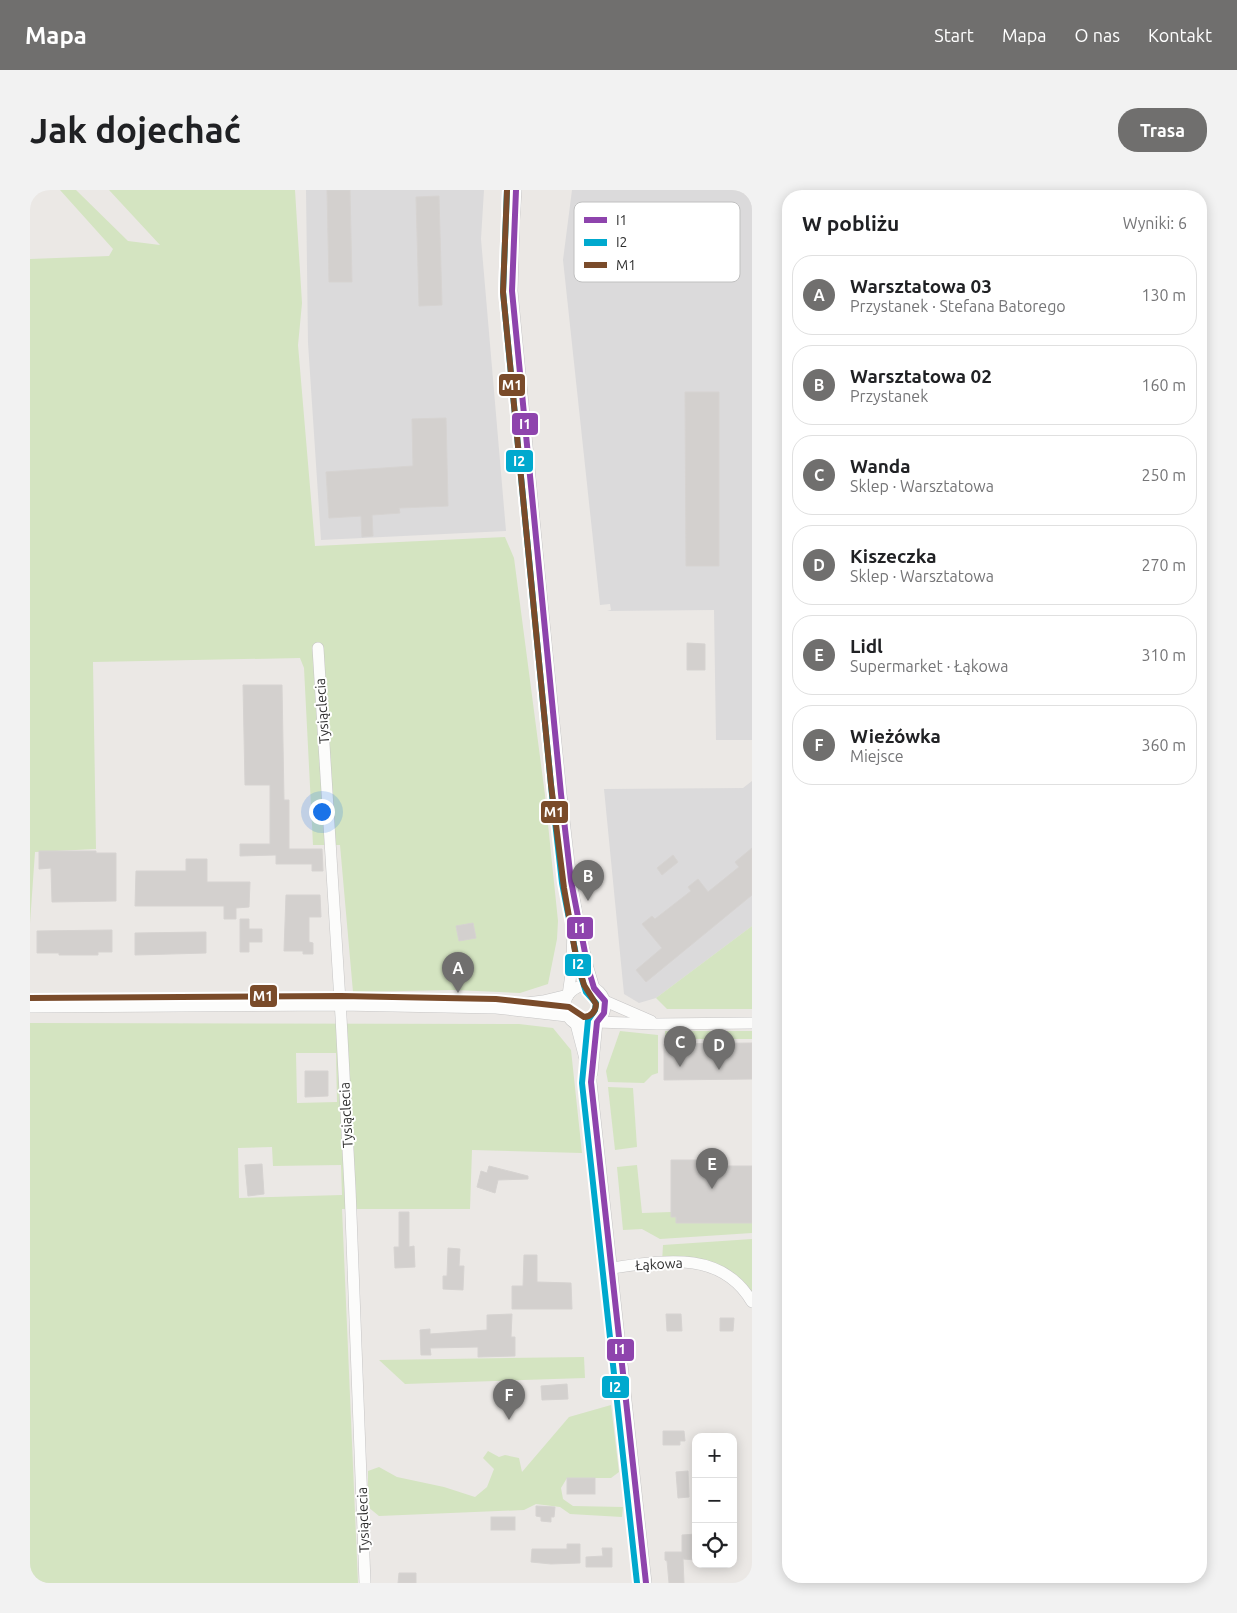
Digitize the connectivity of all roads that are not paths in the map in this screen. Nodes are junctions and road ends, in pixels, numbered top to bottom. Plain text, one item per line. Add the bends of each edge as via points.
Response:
1 (516, 190) edge
2 (318, 648) dead end
3 (572, 881) junction
4 (594, 988) junction
5 (568, 994) junction
6 (604, 1001) junction
7 (340, 1005) junction
8 (30, 1007) edge
9 (496, 1008) junction
10 (572, 1020) junction
11 (597, 1022) junction
12 (752, 1023) edge
13 (657, 1024) junction
14 (591, 1082) junction
15 (612, 1268) junction
16 (752, 1302) edge
17 (365, 1583) edge
18 (646, 1583) edge

1 - 3 street via 512,291
2 - 7 street, Tysiąclecia
3 - 4 street via 582,943
3 - 5 street via 573,936
4 - 5 street via 583,986
4 - 6 street
5 - 9 street
5 - 10 street via 565,1005
6 - 11 street via 604,1012
6 - 13 street
7 - 8 street
7 - 9 street
7 - 17 street, Tysiąclecia
9 - 10 street
10 - 11 street via 587,1026
10 - 14 street
11 - 13 street
11 - 14 street
12 - 13 street
14 - 15 street
15 - 16 street, Łąkowa via 679,1260 697,1263 716,1269 736,1281
15 - 18 street

